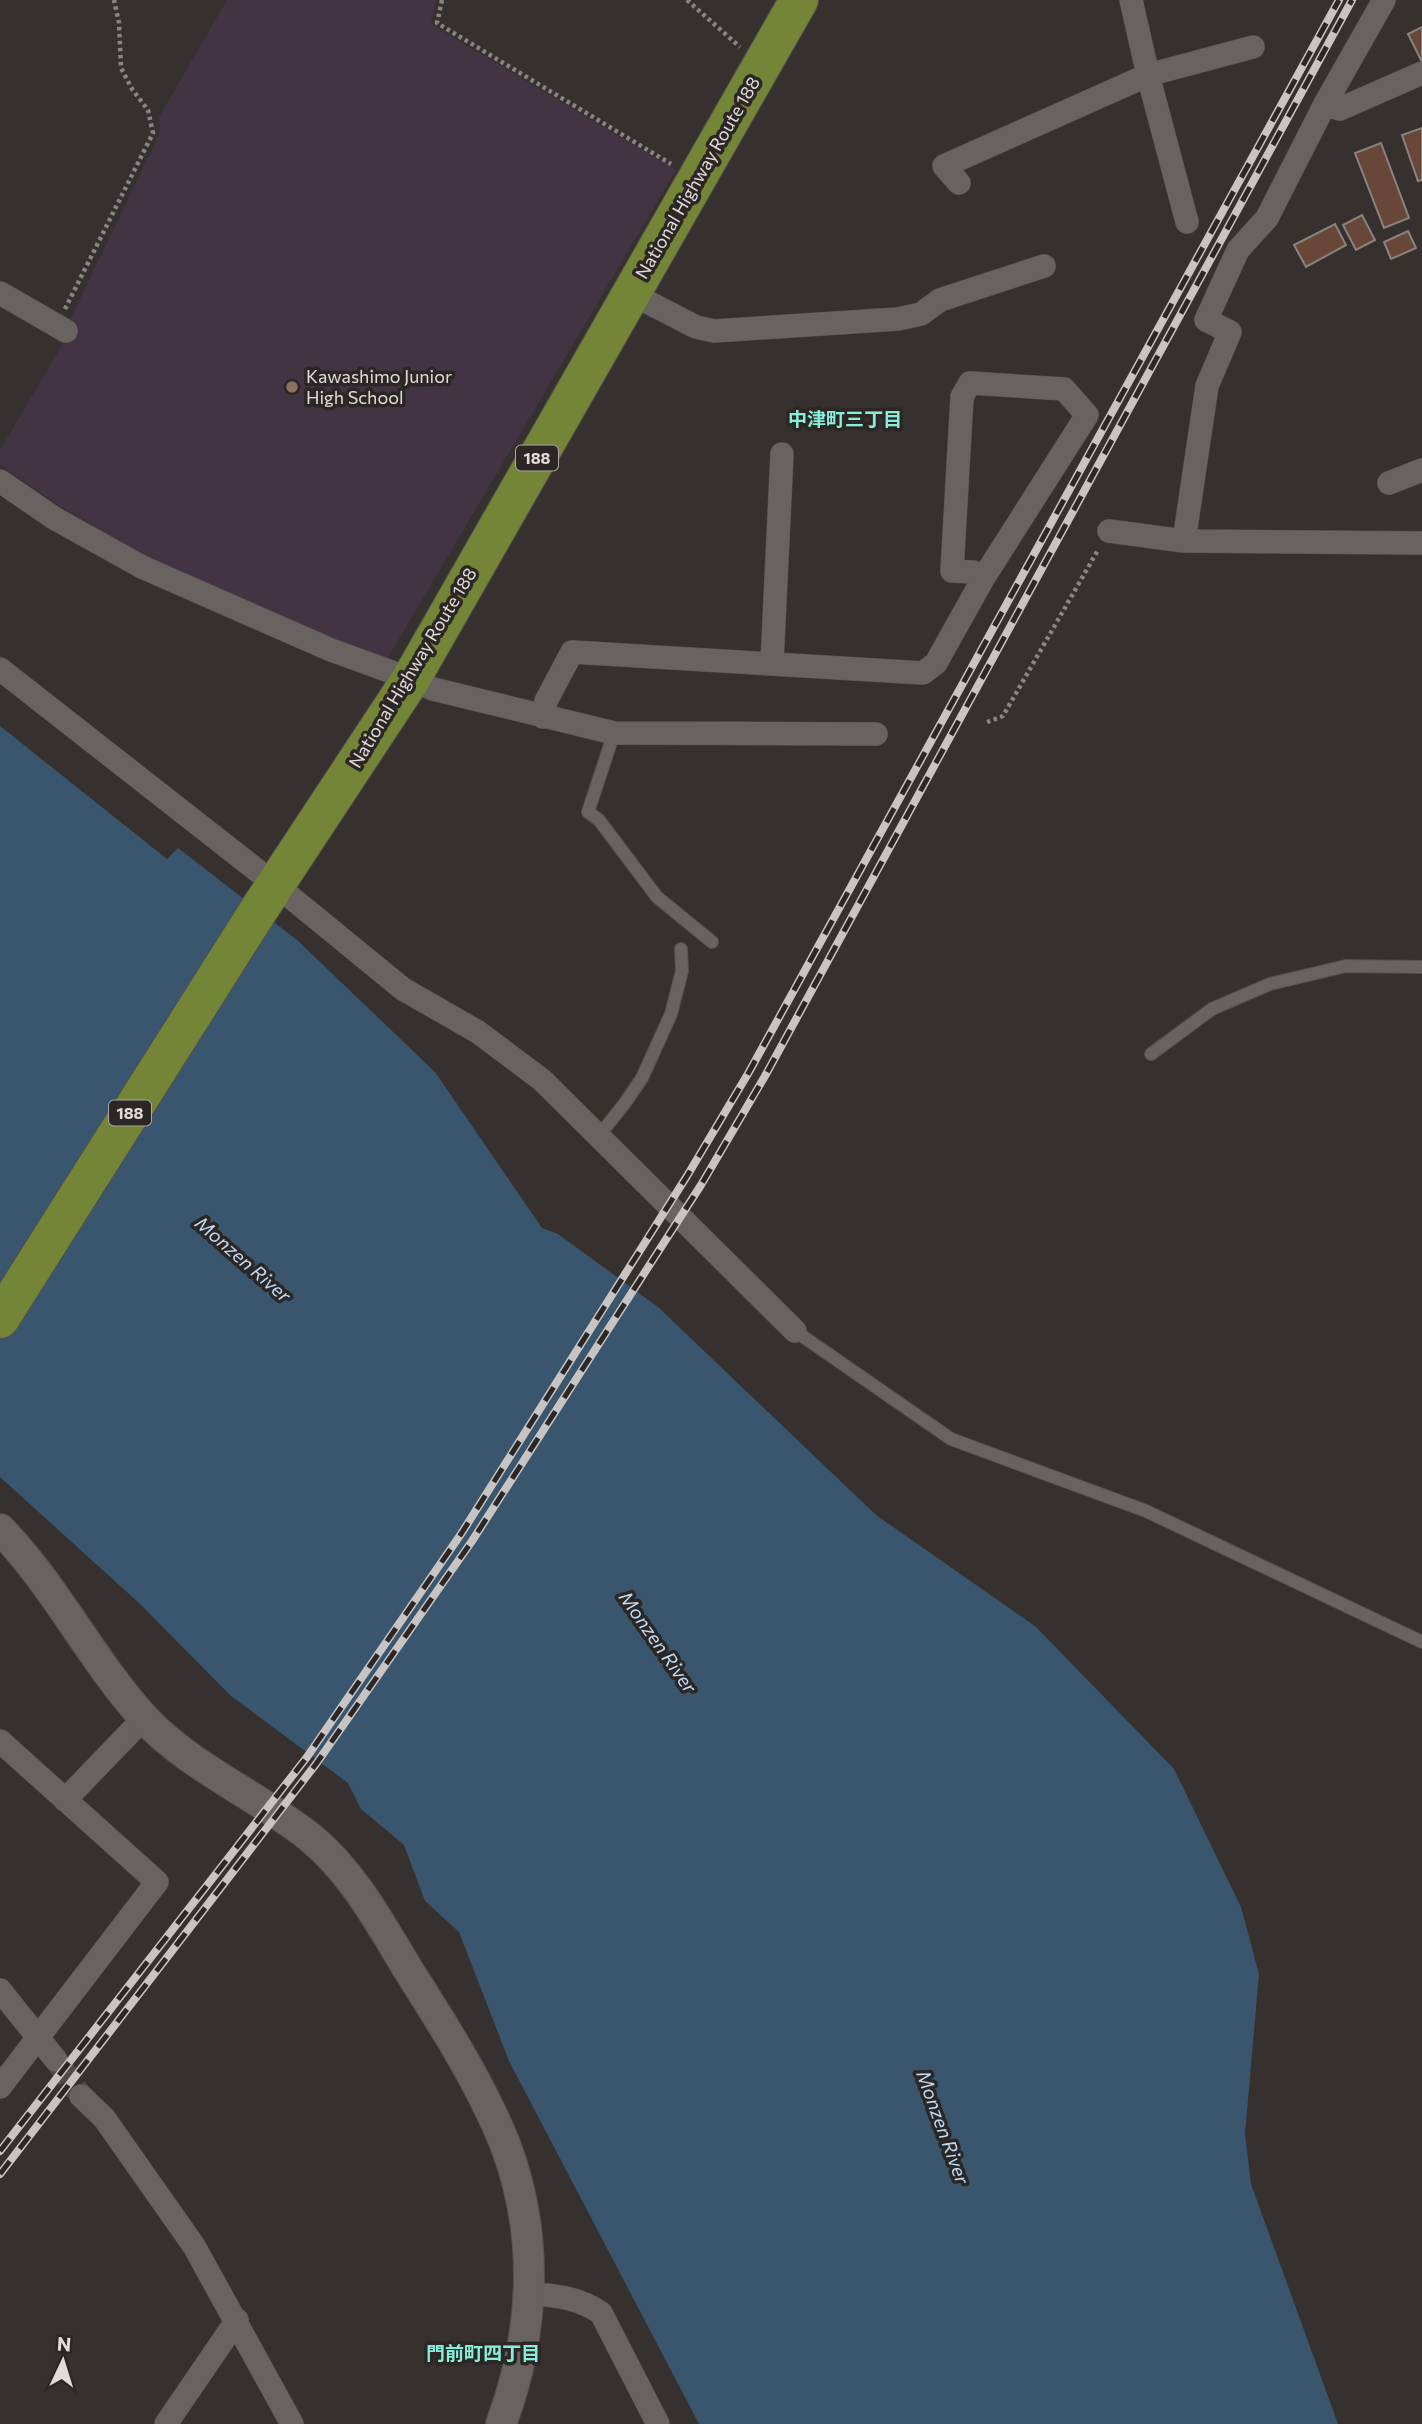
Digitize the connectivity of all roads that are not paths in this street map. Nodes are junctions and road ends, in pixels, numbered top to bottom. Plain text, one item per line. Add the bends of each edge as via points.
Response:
1 (799, 0) edge
2 (1131, 0) edge
3 (1384, 0) edge
4 (1253, 47) dead end
5 (1422, 73) edge
6 (1148, 75) junction
7 (1325, 104) junction
8 (959, 183) dead end
9 (1187, 222) dead end
10 (1044, 266) dead end
11 (0, 293) edge
12 (632, 294) junction
13 (62, 328) road end
14 (782, 454) dead end
15 (1422, 470) edge
16 (0, 481) edge
17 (1389, 483) dead end
18 (1109, 531) road end
19 (1184, 541) junction
20 (1422, 543) edge
21 (984, 577) junction
22 (772, 663) junction
23 (0, 669) edge
24 (411, 679) junction
25 (543, 717) junction
26 (614, 733) junction
27 (876, 734) dead end
28 (268, 897) junction
29 (712, 943) dead end
30 (681, 950) dead end
31 (1422, 967) edge
32 (1151, 1054) dead end
33 (598, 1137) junction
34 (0, 1319) edge
35 (795, 1331) joint
36 (0, 1528) edge
37 (1422, 1642) edge
38 (144, 1718) junction
39 (0, 1741) edge
40 (65, 1800) junction
41 (0, 1990) edge
42 (37, 2037) junction
43 (56, 2060) tunnel mouth
44 (0, 2087) edge
45 (82, 2096) tunnel mouth
46 (530, 2294) junction
47 (237, 2320) junction
48 (166, 2424) edge
49 (292, 2424) edge
50 (501, 2424) edge
51 (659, 2424) edge

1 - 12 highway, National Highway Route 188 / 188
2 - 6 street
3 - 7 street
4 - 6 street
5 - 7 street via 1339,109
6 - 8 street via 944,166
6 - 9 street
7 - 19 street via 1267,218 1238,250 1206,320 1230,332 1207,386
10 - 12 street via 940,300 921,314 898,319 714,331 696,327
11 - 13 street
12 - 24 highway, National Highway Route 188 / 188
14 - 22 street
15 - 17 street
16 - 24 street via 54,518 142,567 331,650
18 - 19 street
19 - 20 street
21 - 21 street via 1087,415 1064,389 970,383 962,397 952,570
21 - 22 street via 936,663 923,673
22 - 25 street via 572,652
23 - 28 street
24 - 25 street via 433,689
24 - 28 highway, National Highway Route 188 / 188
25 - 26 street
26 - 27 street
26 - 29 lane via 588,812 657,897
28 - 33 street via 403,989 478,1032 542,1080
28 - 34 highway, National Highway Route 188 / 188
30 - 33 lane via 682,971 671,1014 642,1078
31 - 32 lane via 1346,966 1269,984 1212,1009
33 - 35 street
35 - 37 lane via 951,1439 1146,1511
36 - 38 street via 22,1551
38 - 40 street
38 - 46 street via 184,1753 311,1838 337,1863 369,1907 464,2062 505,2145 520,2199
39 - 40 street
40 - 42 street via 156,1882
41 - 42 street
42 - 43 street
42 - 44 street
45 - 47 street via 104,2118 194,2246
46 - 50 street via 516,2385
46 - 51 street via 577,2300 601,2313
47 - 48 street
47 - 49 street

